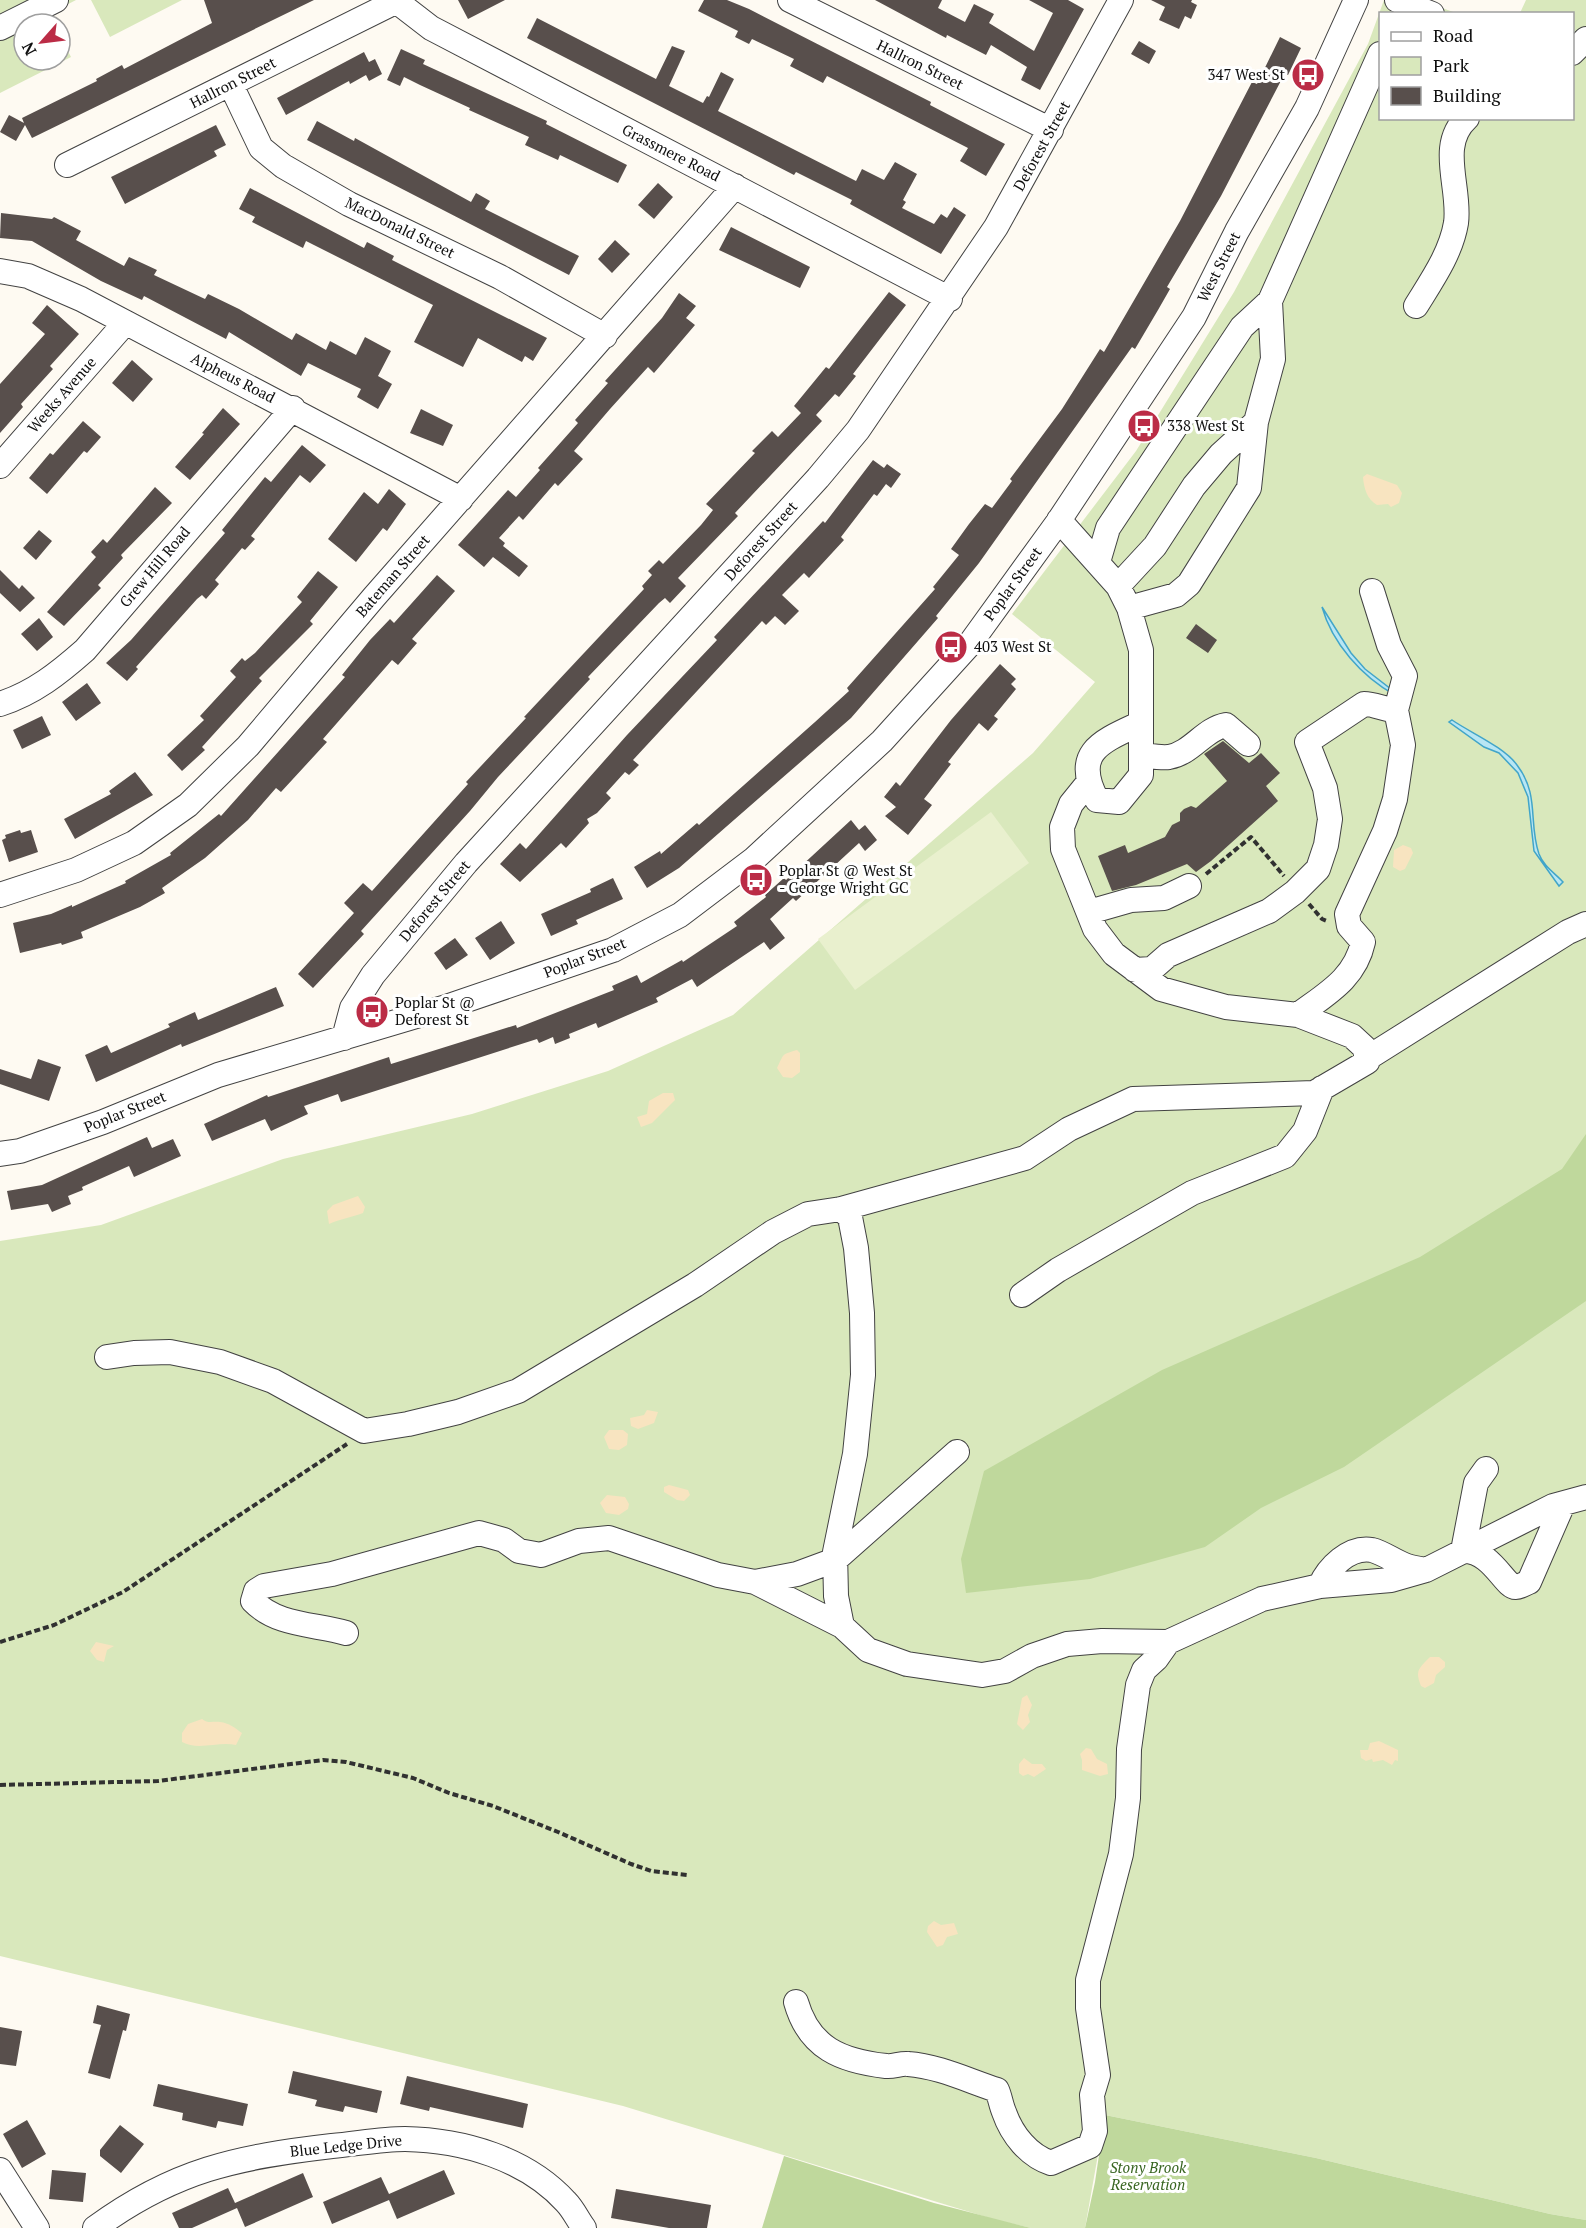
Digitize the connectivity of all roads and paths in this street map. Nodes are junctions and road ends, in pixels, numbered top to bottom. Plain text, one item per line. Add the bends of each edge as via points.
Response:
1 (56, 0) edge
2 (790, 0) edge
3 (1121, 0) edge
4 (1356, 0) edge
5 (1397, 0) edge
6 (398, 1) edge
7 (1427, 12) edge
8 (0, 28) edge
9 (1586, 39) edge
10 (1574, 51) edge
11 (1379, 56) edge
12 (231, 85) junction
13 (1465, 120) edge
14 (1051, 130) junction
15 (67, 165) dead end
16 (735, 186) junction
17 (0, 271) edge
18 (950, 299) junction
19 (1270, 301) junction
20 (1416, 306) dead end
21 (125, 323) junction
22 (605, 336) junction
23 (292, 408) junction
24 (1256, 422) junction
25 (0, 466) edge
26 (461, 499) junction
27 (1059, 520) junction
28 (1098, 562) junction
29 (1118, 586) junction
30 (1372, 591) dead end
31 (1129, 608) junction
32 (0, 704) edge
33 (1396, 710) junction
34 (1139, 724) junction
35 (1248, 744) dead end
36 (1141, 755) junction
37 (1088, 783) junction
38 (1189, 886) joint
39 (1297, 890) junction
40 (0, 895) edge
41 (1089, 912) junction
42 (1586, 924) edge
43 (1351, 928) junction
44 (1135, 970) junction
45 (1298, 1016) junction
46 (344, 1038) junction
47 (1366, 1059) junction
48 (1322, 1088) junction
49 (0, 1154) edge
50 (841, 1209) junction
51 (1022, 1295) dead end
52 (107, 1357) dead end
53 (364, 1431) junction
54 (957, 1452) dead end
55 (1486, 1469) dead end
56 (1586, 1497) edge
57 (1563, 1504) junction
58 (1463, 1551) junction
59 (835, 1560) junction
60 (1426, 1570) junction
61 (755, 1582) junction
62 (1320, 1586) junction
63 (842, 1626) junction
64 (346, 1633) dead end
65 (0, 1642) edge
66 (1168, 1642) junction
67 (0, 1785) edge
68 (687, 1875) dead end
69 (796, 2002) dead end
70 (0, 2170) edge
71 (37, 2228) edge
72 (95, 2228) edge
73 (584, 2228) edge

1 - 8 street
2 - 14 street, Hallron Street
3 - 14 street, Deforest Street
4 - 27 street, West Street via 1307,108 1194,317
5 - 7 street
6 - 12 street, Hallron Street
6 - 16 street, Grassmere Road via 430,28
9 - 10 street
11 - 19 street
12 - 15 street, Hallron Street
12 - 22 street, MacDonald Street via 261,148 283,166 349,204 500,277
13 - 20 street via 1452,138 1456,222 1451,245
14 - 18 street, Deforest Street
16 - 18 street, Grassmere Road
16 - 22 street, Bateman Street
17 - 21 street, Alpheus Road via 28,276
18 - 46 street, Deforest Street via 841,453 466,863 373,975 352,1008
19 - 24 street via 1273,359
19 - 28 street via 1242,327 1108,528
21 - 23 street, Alpheus Road
21 - 25 street, Weeks Avenue
22 - 26 street, Bateman Street
23 - 26 street, Alpheus Road
23 - 32 street, Grew Hill Road via 85,650 54,677
24 - 29 street via 1194,486 1155,546
24 - 31 street via 1249,488 1189,584 1176,595
26 - 40 street, Bateman Street via 248,746 188,805 124,848 76,870
27 - 28 street
27 - 46 street, Poplar Street via 969,645 882,741 754,859 680,915 613,950
28 - 29 street
29 - 31 street
30 - 33 street via 1389,645 1406,676
31 - 34 street via 1141,650
33 - 39 street via 1364,704 1307,742 1325,789 1330,819 1318,869
33 - 43 street via 1402,745 1395,799 1385,831 1347,914
34 - 36 street
34 - 37 street via 1102,741 1086,766
35 - 36 street via 1226,725 1215,727 1170,757
36 - 37 street via 1141,775 1119,802 1097,800
37 - 41 street via 1071,804 1062,827 1063,849
38 - 39 path via 1251,837
38 - 41 street via 1164,898 1131,900
39 - 43 path via 1322,919
39 - 44 street via 1269,911 1168,955 1152,969
41 - 44 street via 1095,929 1114,954
42 - 47 street
43 - 45 street via 1363,942 1359,958 1346,978
44 - 45 street via 1161,989 1192,999
45 - 47 street via 1352,1036 1365,1048
46 - 49 street, Poplar Street via 218,1075 103,1122 20,1151
47 - 48 street via 1367,1062
48 - 50 street via 1314,1093 1133,1099 1069,1129 1025,1158
48 - 51 street via 1305,1131 1285,1156 1191,1193
50 - 53 street via 808,1214 773,1232 695,1285 518,1391 458,1412
50 - 59 street via 850,1217 856,1248 863,1374 855,1454
52 - 53 street via 170,1352 220,1362 273,1381
53 - 65 path via 123,1593 54,1625
54 - 59 street
55 - 58 street via 1476,1483
56 - 57 street
57 - 58 street
57 - 58 street via 1529,1582 1511,1586 1492,1562 1474,1551
58 - 60 street
59 - 61 street via 797,1574
59 - 63 street
60 - 62 street via 1391,1580
60 - 62 street via 1406,1566 1371,1550 1356,1552 1341,1560
61 - 63 street
61 - 64 street via 718,1575 609,1538 579,1540 541,1555 519,1551 504,1540 479,1533 332,1574 264,1586 256,1592 254,1601 276,1616
62 - 66 street via 1262,1599
63 - 66 street via 868,1650 907,1664 982,1675 1005,1671 1067,1644
66 - 69 street via 1144,1670 1138,1685 1121,1854 1088,1980 1098,2075 1092,2095 1095,2131 1090,2146 1051,2163 1037,2158 1010,2126 997,2090 924,2067 887,2066 837,2054 813,2038 800,2019
67 - 68 path via 158,1781 323,1760 346,1762 413,1778 504,1810 651,1871
70 - 71 street
72 - 73 street, Blue Ledge Drive via 127,2204 208,2167 272,2153 403,2139 451,2142 493,2154 535,2177 566,2201

